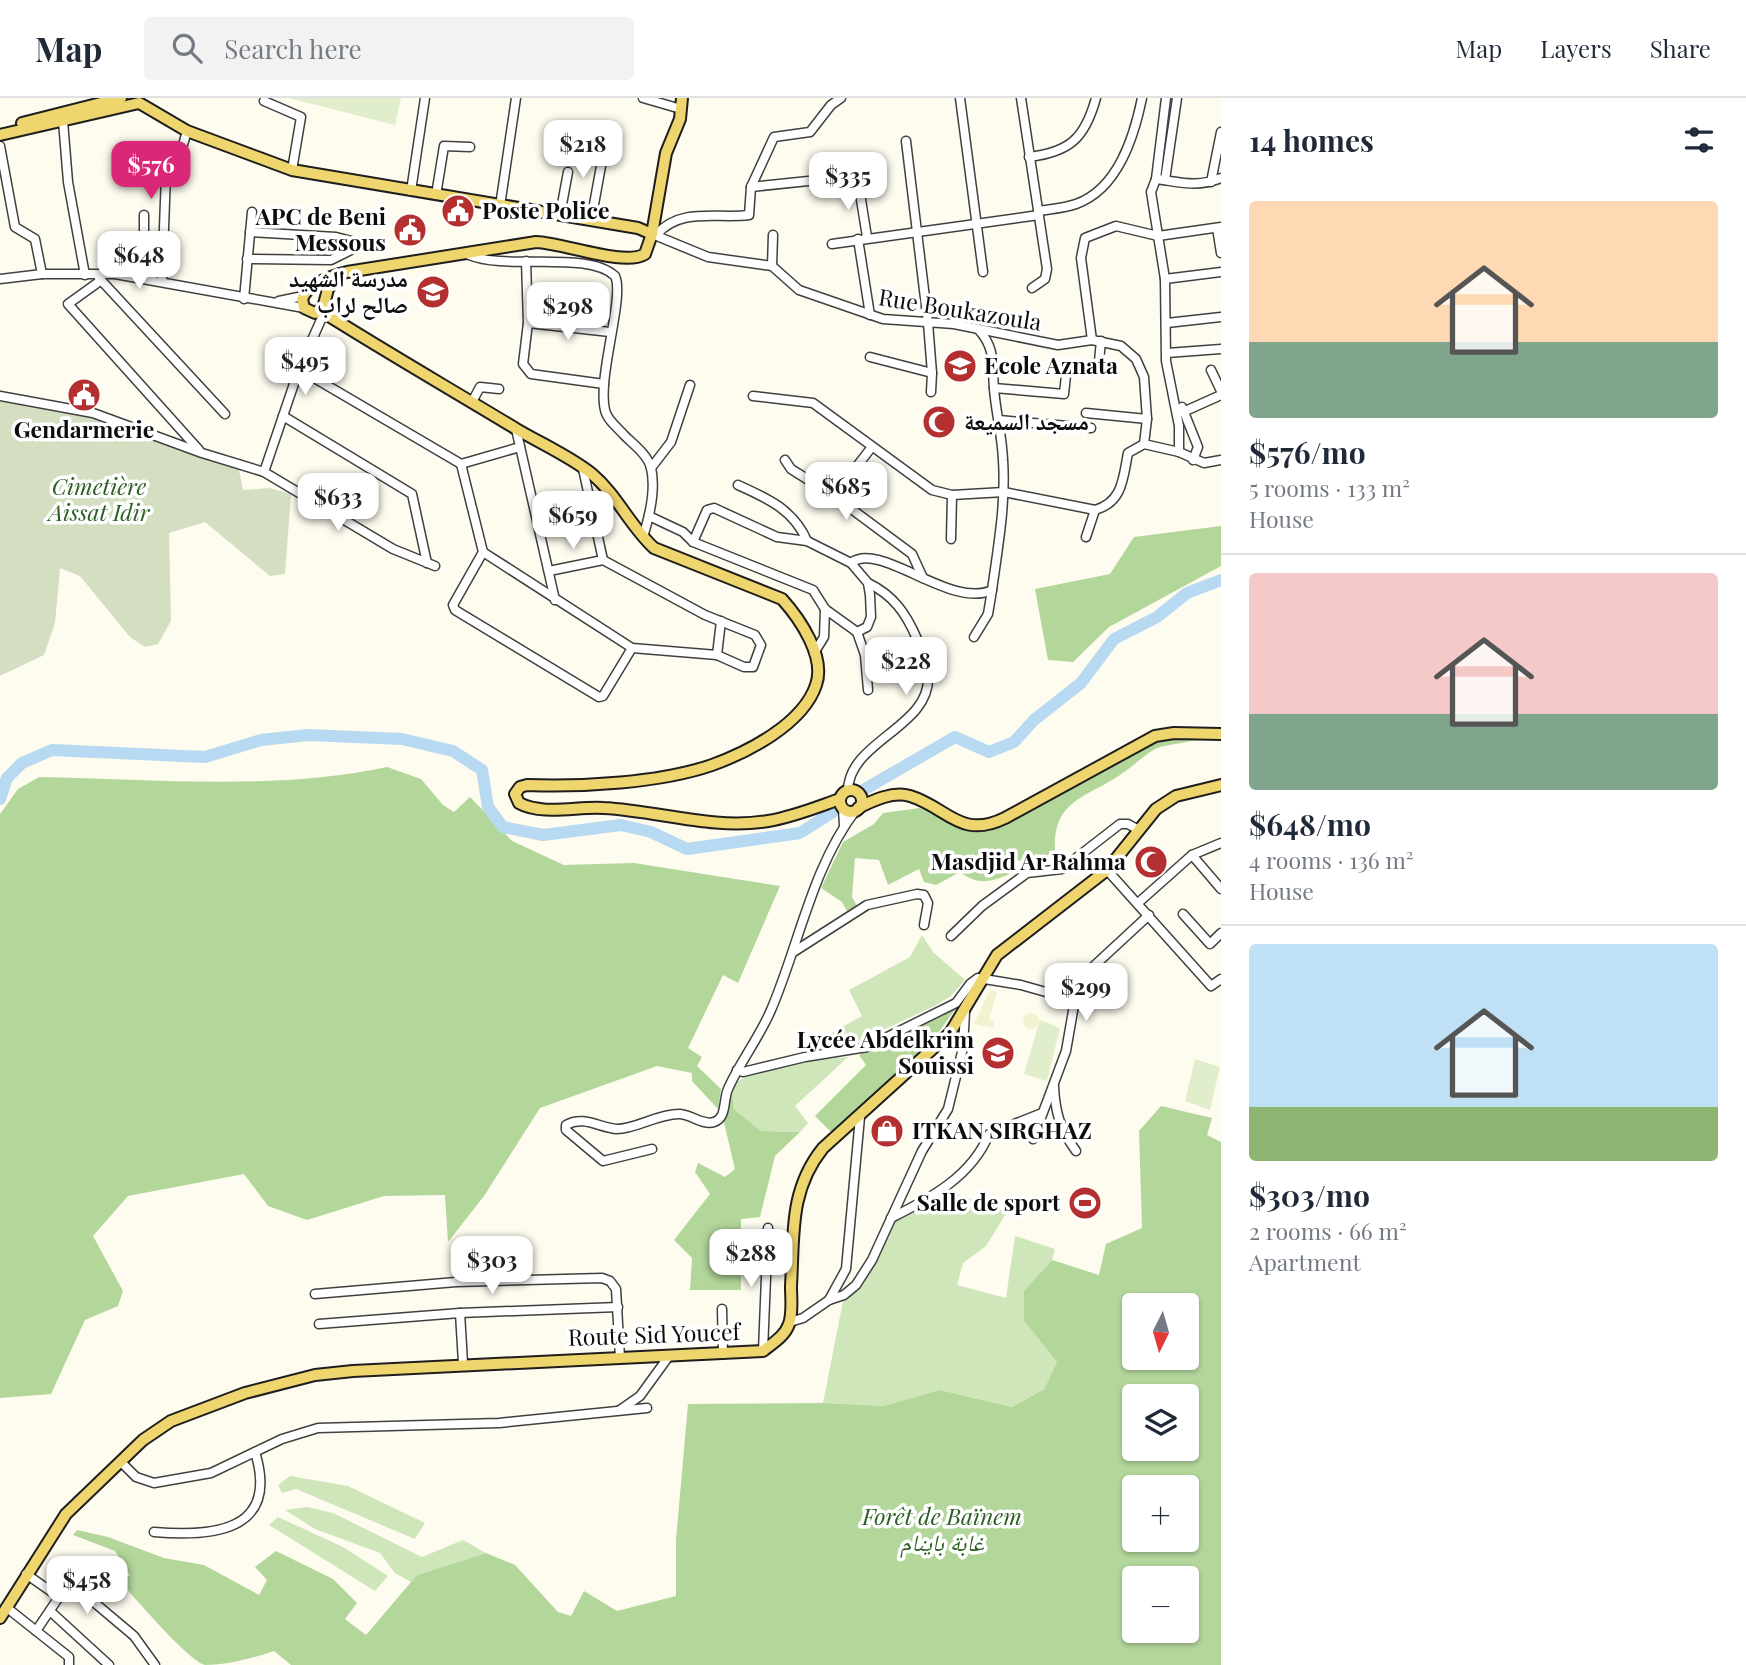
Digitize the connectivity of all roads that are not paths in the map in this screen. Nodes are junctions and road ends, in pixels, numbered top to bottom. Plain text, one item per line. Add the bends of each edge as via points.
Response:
1 (121, 98) edge
2 (425, 98) edge
3 (516, 98) edge
4 (643, 98) edge
5 (841, 98) edge
6 (960, 98) edge
7 (1021, 98) edge
8 (1096, 98) edge
9 (1142, 98) edge
10 (1166, 98) edge
11 (1177, 98) edge
12 (143, 101) edge
13 (264, 101) dead end
14 (681, 103) edge
15 (62, 121) junction
16 (0, 128) edge
17 (187, 131) junction
18 (1221, 132) edge
19 (0, 135) edge
20 (906, 141) dead end
21 (604, 144) dead end
22 (0, 146) edge
23 (470, 147) dead end
24 (1029, 157) junction
25 (292, 170) junction
26 (568, 172) dead end
27 (1221, 178) edge
28 (1160, 179) junction
29 (818, 180) dead end
30 (858, 181) dead end
31 (1211, 182) junction
32 (751, 187) junction
33 (411, 191) junction
34 (436, 195) junction
35 (500, 205) junction
36 (252, 212) dead end
37 (1039, 213) junction
38 (144, 215) dead end
39 (560, 215) junction
40 (591, 221) junction
41 (977, 223) junction
42 (1219, 228) edge
43 (919, 231) junction
44 (250, 232) junction
45 (654, 234) junction
46 (773, 235) dead end
47 (1158, 236) junction
48 (862, 238) junction
49 (832, 244) dead end
50 (1221, 253) edge
51 (470, 254) junction
52 (247, 259) junction
53 (527, 261) junction
54 (772, 266) junction
55 (983, 272) dead end
56 (1221, 272) edge
57 (42, 274) junction
58 (339, 274) junction
59 (85, 275) junction
60 (99, 278) junction
61 (144, 278) junction
62 (0, 279) edge
63 (1165, 279) junction
64 (162, 282) junction
65 (1032, 288) dead end
66 (313, 289) junction
67 (303, 296) junction
68 (325, 297) junction
69 (244, 299) junction
70 (273, 302) junction
71 (304, 308) junction
72 (322, 312) junction
73 (870, 315) junction
74 (1221, 317) edge
75 (528, 323) junction
76 (928, 323) junction
77 (1167, 323) junction
78 (978, 329) junction
79 (610, 332) junction
80 (1092, 340) junction
81 (1101, 341) junction
82 (1221, 349) edge
83 (1167, 353) junction
84 (870, 357) dead end
85 (1099, 362) dead end
86 (299, 369) junction
87 (1211, 370) dead end
88 (932, 373) junction
89 (1066, 375) dead end
90 (604, 384) junction
91 (690, 385) dead end
92 (499, 388) dead end
93 (993, 388) junction
94 (931, 392) dead end
95 (1221, 393) edge
96 (0, 396) edge
97 (753, 396) dead end
98 (472, 401) junction
99 (1086, 413) dead end
100 (225, 414) dead end
101 (283, 416) junction
102 (1147, 419) junction
103 (999, 420) junction
104 (1091, 428) dead end
105 (516, 429) junction
106 (1144, 444) junction
107 (520, 447) junction
108 (871, 448) junction
109 (1179, 452) junction
110 (202, 453) junction
111 (785, 460) dead end
112 (1193, 460) junction
113 (1221, 460) edge
114 (461, 464) junction
115 (651, 468) junction
116 (583, 469) junction
117 (264, 472) junction
118 (738, 485) dead end
119 (1004, 492) junction
120 (952, 495) junction
121 (834, 496) junction
122 (1095, 510) junction
123 (649, 516) junction
124 (643, 537) junction
125 (1086, 537) dead end
126 (951, 539) dead end
127 (693, 541) junction
128 (807, 541) junction
129 (483, 552) junction
130 (603, 560) junction
131 (851, 563) junction
132 (549, 571) junction
133 (923, 579) junction
134 (868, 583) junction
135 (992, 590) junction
136 (555, 600) junction
137 (825, 608) junction
138 (721, 621) junction
139 (857, 632) junction
140 (974, 637) dead end
141 (632, 648) junction
142 (814, 653) junction
143 (717, 655) junction
144 (868, 690) dead end
145 (1221, 734) edge
146 (1221, 785) edge
147 (890, 796) junction
148 (847, 798) junction
149 (857, 809) junction
150 (844, 826) junction
151 (1138, 829) junction
152 (1221, 843) edge
153 (1192, 855) junction
154 (1107, 870) junction
155 (1221, 890) edge
156 (1138, 903) junction
157 (1183, 914) dead end
158 (1149, 915) junction
159 (924, 925) dead end
160 (1221, 933) edge
161 (951, 936) dead end
162 (794, 952) junction
163 (985, 978) junction
164 (1221, 979) edge
165 (1074, 1000) junction
166 (965, 1012) junction
167 (737, 1070) junction
168 (1054, 1082) junction
169 (1042, 1113) junction
170 (860, 1117) junction
171 (1032, 1139) dead end
172 (652, 1149) dead end
173 (1076, 1151) dead end
174 (891, 1219) junction
175 (768, 1228) dead end
176 (316, 1294) dead end
177 (829, 1300) junction
178 (618, 1307) junction
179 (722, 1309) dead end
180 (460, 1313) junction
181 (790, 1322) junction
182 (319, 1324) dead end
183 (763, 1350) junction
184 (723, 1354) junction
185 (669, 1356) junction
186 (620, 1358) junction
187 (463, 1363) junction
188 (647, 1409) dead end
189 (620, 1410) junction
190 (255, 1452) junction
191 (121, 1462) junction
192 (154, 1532) dead end
193 (26, 1574) junction
194 (60, 1597) junction
195 (50, 1611) junction
196 (3, 1612) edge
197 (36, 1631) junction
198 (69, 1665) edge
199 (109, 1665) edge
200 (155, 1665) edge

1 - 16 main road
2 - 33 street
3 - 35 street
4 - 14 street
5 - 32 street via 810,132 774,137
6 - 41 street
7 - 24 street
8 - 24 street via 1090,119 1066,149
9 - 37 street via 1119,168 1077,204
10 - 28 street
11 - 28 street
12 - 15 main road
12 - 17 main road via 160,117
13 - 25 street via 301,117
14 - 45 main road via 666,153
15 - 19 main road
15 - 59 street
17 - 25 main road
17 - 64 street via 178,162 166,174
18 - 31 street
20 - 43 street
21 - 40 street
22 - 57 street via 15,227 35,239
23 - 34 street via 444,146
24 - 37 street
25 - 33 main road
26 - 39 street
27 - 31 street
28 - 31 street via 1177,184
28 - 47 street via 1151,192
29 - 32 street
30 - 48 street
32 - 45 street via 749,215 686,217
33 - 34 main road
34 - 35 main road
35 - 39 main road
36 - 44 street
37 - 41 street
37 - 65 street via 1047,269 1045,279
38 - 61 street
39 - 40 main road
40 - 45 main road
41 - 43 street
41 - 55 street
42 - 47 street
42 - 50 street
43 - 48 street
43 - 76 street
44 - 52 street
44 - 52 street via 335,237 359,246 331,260
45 - 51 main road via 645,254 628,260 556,243 513,244
45 - 54 street via 708,257
46 - 54 street
47 - 63 street
47 - 80 street via 1116,226 1085,238 1081,258
48 - 49 street
48 - 73 street
51 - 53 street via 492,263
51 - 58 main road
52 - 69 street
53 - 75 street
53 - 79 street via 611,272 618,282
54 - 73 street, Rue Boukazoula via 799,290
56 - 63 street
57 - 59 street
57 - 62 street
58 - 66 main road
58 - 68 main road
59 - 60 street
60 - 61 street via 115,274
60 - 100 street
60 - 110 street via 68,304
61 - 64 street
63 - 77 street
64 - 69 street
66 - 67 main road
66 - 68 main road
67 - 70 street
67 - 71 main road
68 - 72 main road
69 - 70 street
70 - 71 street
71 - 72 main road
72 - 86 street
72 - 98 main road
73 - 76 street, Rue Boukazoula
74 - 77 street
75 - 79 street
75 - 90 street via 523,364 528,372
76 - 78 street, Rue Boukazoula
76 - 88 street
77 - 83 street
78 - 80 street, Rue Boukazoula via 1058,345
78 - 93 street via 991,344
79 - 90 street
80 - 81 street, Rue Boukazoula
81 - 85 street
81 - 102 street, Rue Boukazoula via 1121,346 1136,359 1144,377
82 - 83 street
83 - 109 street
84 - 88 street
86 - 101 street
86 - 114 street
87 - 95 street
88 - 94 street
89 - 93 street via 1064,394
90 - 115 street via 608,417
91 - 115 street via 671,442
92 - 98 street via 480,387
93 - 103 street
95 - 112 street via 1183,410 1198,447
96 - 110 street via 93,413
97 - 108 street via 813,403
98 - 105 main road
99 - 102 street
101 - 117 street
101 - 117 street via 412,494 431,564 393,549
102 - 106 street, Rue Boukazoula
103 - 104 street
103 - 119 street
105 - 107 street
105 - 116 main road
106 - 109 street
106 - 122 street via 1128,453 1116,498 1108,507
107 - 114 street
107 - 132 street
108 - 120 street via 932,490
108 - 121 street
109 - 112 street
110 - 117 street
111 - 121 street
112 - 113 street
114 - 129 street
115 - 123 street
116 - 124 main road via 616,499
116 - 130 street
118 - 128 street via 789,513 801,525
119 - 120 street
119 - 122 street
119 - 135 street
120 - 126 street
121 - 133 street via 912,554
122 - 125 street
123 - 124 street
123 - 127 street
124 - 142 main road via 654,548 686,563 782,599 797,615
127 - 128 street via 710,508 777,537
127 - 137 street via 813,590
128 - 131 street
129 - 136 street
129 - 141 street via 453,605 455,610 598,697 603,696
130 - 132 street
130 - 138 street
131 - 133 street via 876,559
131 - 134 street
132 - 136 street
133 - 135 street via 950,589
134 - 139 street via 871,617 867,627
134 - 148 street via 896,602 905,615 924,658 928,685 920,704 850,770
135 - 140 street via 988,614
136 - 141 street
137 - 139 street
137 - 142 street via 824,637
138 - 143 street
138 - 143 street via 755,635 761,645 749,668
139 - 144 street via 865,655
141 - 143 street
142 - 148 main road via 817,684 810,698 778,729 746,750 675,773 592,786 527,785 515,794 519,803 535,808 610,808 736,824 785,817
145 - 147 main road via 1156,736 985,825 961,824 910,796
146 - 151 main road via 1176,796
147 - 148 main road
147 - 149 main road
148 - 149 main road
148 - 149 main road via 861,799
148 - 150 street
149 - 150 street
150 - 162 street
151 - 154 main road
151 - 161 street via 1120,824 1062,869 1027,873
152 - 153 street
153 - 155 street
153 - 156 street
154 - 156 street
154 - 163 main road via 997,955
156 - 158 street
157 - 160 street via 1210,944
158 - 164 street via 1211,986
158 - 165 street via 1082,977
159 - 162 street via 928,902 917,894 866,905
162 - 167 street via 770,1012
163 - 165 street
163 - 166 main road
163 - 167 street via 970,984 957,1003 867,1046
165 - 168 street via 1066,1051
166 - 170 main road via 950,1033
166 - 174 street via 963,1048 948,1109 922,1151
167 - 172 street via 726,1093 723,1114 713,1123 682,1114 661,1115 618,1129 595,1122 566,1125 566,1130 603,1161
168 - 169 street
168 - 173 street via 1055,1112
169 - 171 street
169 - 174 street via 989,1133 981,1154 956,1180
170 - 177 street via 846,1269
170 - 181 main road via 823,1148 800,1184
174 - 177 street via 856,1285
175 - 183 street
176 - 178 street via 456,1282 602,1278 616,1289
177 - 181 street
178 - 180 street
178 - 186 street
179 - 184 street
180 - 182 street
180 - 187 street
181 - 183 main road, Route Sid Youcef
183 - 184 main road, Route Sid Youcef
184 - 185 main road, Route Sid Youcef
185 - 186 main road, Route Sid Youcef
185 - 189 street via 640,1396
186 - 187 main road, Route Sid Youcef
187 - 191 main road, Route Sid Youcef via 328,1374 245,1393 171,1421
188 - 189 street
189 - 190 street via 499,1423 318,1428
190 - 191 street via 211,1473 155,1483 136,1477
190 - 192 street via 260,1488 254,1509 245,1517 196,1536
191 - 193 main road, Route Sid Youcef via 66,1514
193 - 194 street
193 - 196 main road, Route Sid Youcef
194 - 195 street
194 - 200 street via 83,1594 134,1636
195 - 197 street
195 - 199 street
196 - 197 street
197 - 198 street via 69,1657

